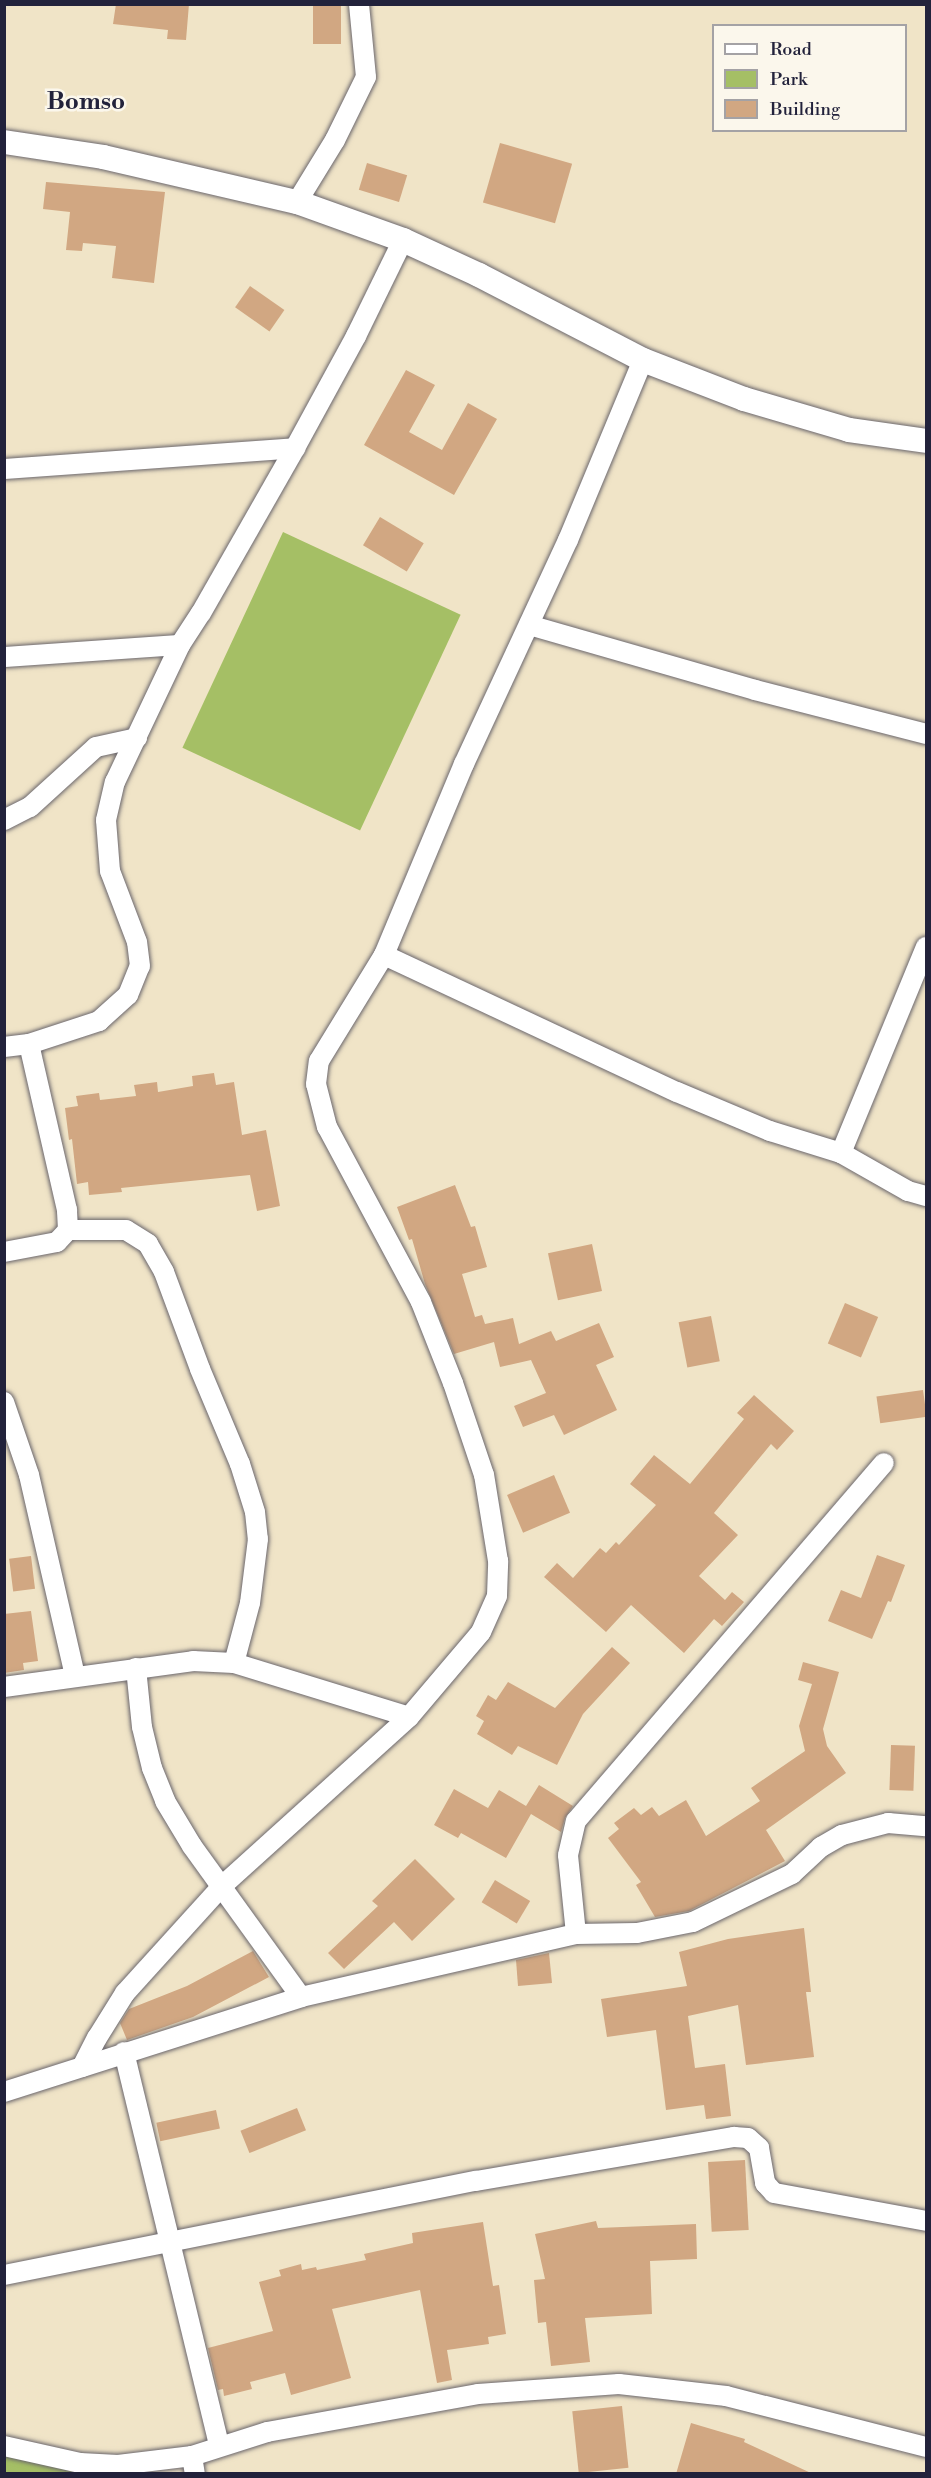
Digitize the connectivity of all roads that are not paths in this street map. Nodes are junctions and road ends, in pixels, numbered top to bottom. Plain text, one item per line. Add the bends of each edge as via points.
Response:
1 (359, 4) edge
2 (4, 142) edge
3 (297, 202) junction
4 (403, 240) junction
5 (643, 360) junction
6 (927, 441) edge
7 (295, 448) junction
8 (4, 469) edge
9 (529, 625) junction
10 (180, 645) junction
11 (4, 657) edge
12 (927, 734) edge
13 (137, 738) junction
14 (4, 820) edge
15 (927, 948) edge
16 (384, 955) junction
17 (28, 1044) junction
18 (4, 1047) edge
19 (841, 1153) junction
20 (927, 1196) edge
21 (68, 1230) junction
22 (4, 1252) edge
23 (4, 1402) edge
24 (10, 1433) edge
25 (884, 1463) dead end
26 (234, 1663) junction
27 (136, 1668) junction
28 (75, 1676) junction
29 (4, 1687) edge
30 (409, 1718) junction
31 (927, 1826) edge
32 (221, 1887) junction
33 (576, 1934) junction
34 (301, 1997) junction
35 (124, 2052) junction
36 (82, 2067) junction
37 (4, 2092) edge
38 (927, 2221) edge
39 (170, 2243) junction
40 (4, 2275) edge
41 (4, 2446) edge
42 (219, 2446) junction
43 (927, 2447) edge
44 (193, 2465) edge

1 - 3 street via 366,77 335,140
2 - 3 street via 103,158
3 - 4 street
4 - 5 street
4 - 7 street
5 - 6 street via 797,416 849,430
5 - 9 street
7 - 8 street
7 - 10 street
9 - 12 street
9 - 16 street via 464,764
10 - 11 street
10 - 13 street
13 - 14 street via 96,747 30,807
13 - 17 street via 116,782 106,820 110,871 137,942 140,966 129,995 99,1021
15 - 19 street
16 - 19 street via 677,1092 770,1131
16 - 30 street via 319,1061 319,1104 327,1127 421,1302 453,1383 484,1475 498,1561 497,1596 481,1632
17 - 18 street
17 - 21 street via 67,1210
19 - 20 street via 909,1191
21 - 22 street via 57,1242
21 - 26 street via 126,1230 148,1244 164,1272 240,1464 255,1512 258,1539 250,1603
23 - 24 street
24 - 28 street via 29,1474
25 - 33 street via 576,1821 568,1855
26 - 27 street via 193,1661
26 - 30 street
27 - 28 street
27 - 32 street via 142,1727 152,1768 165,1801
28 - 29 street
30 - 32 street
31 - 33 street via 888,1823 842,1835 821,1847 792,1874 693,1922 637,1933
32 - 34 street
32 - 36 street via 125,1993
33 - 34 street
34 - 35 street
35 - 36 street
35 - 39 street
36 - 37 street
38 - 39 street via 774,2193 765,2183 759,2148 748,2138 734,2137 476,2181
39 - 40 street
39 - 42 street
41 - 44 street via 80,2463
42 - 43 street via 267,2432 478,2394 619,2384 726,2396
42 - 44 street

